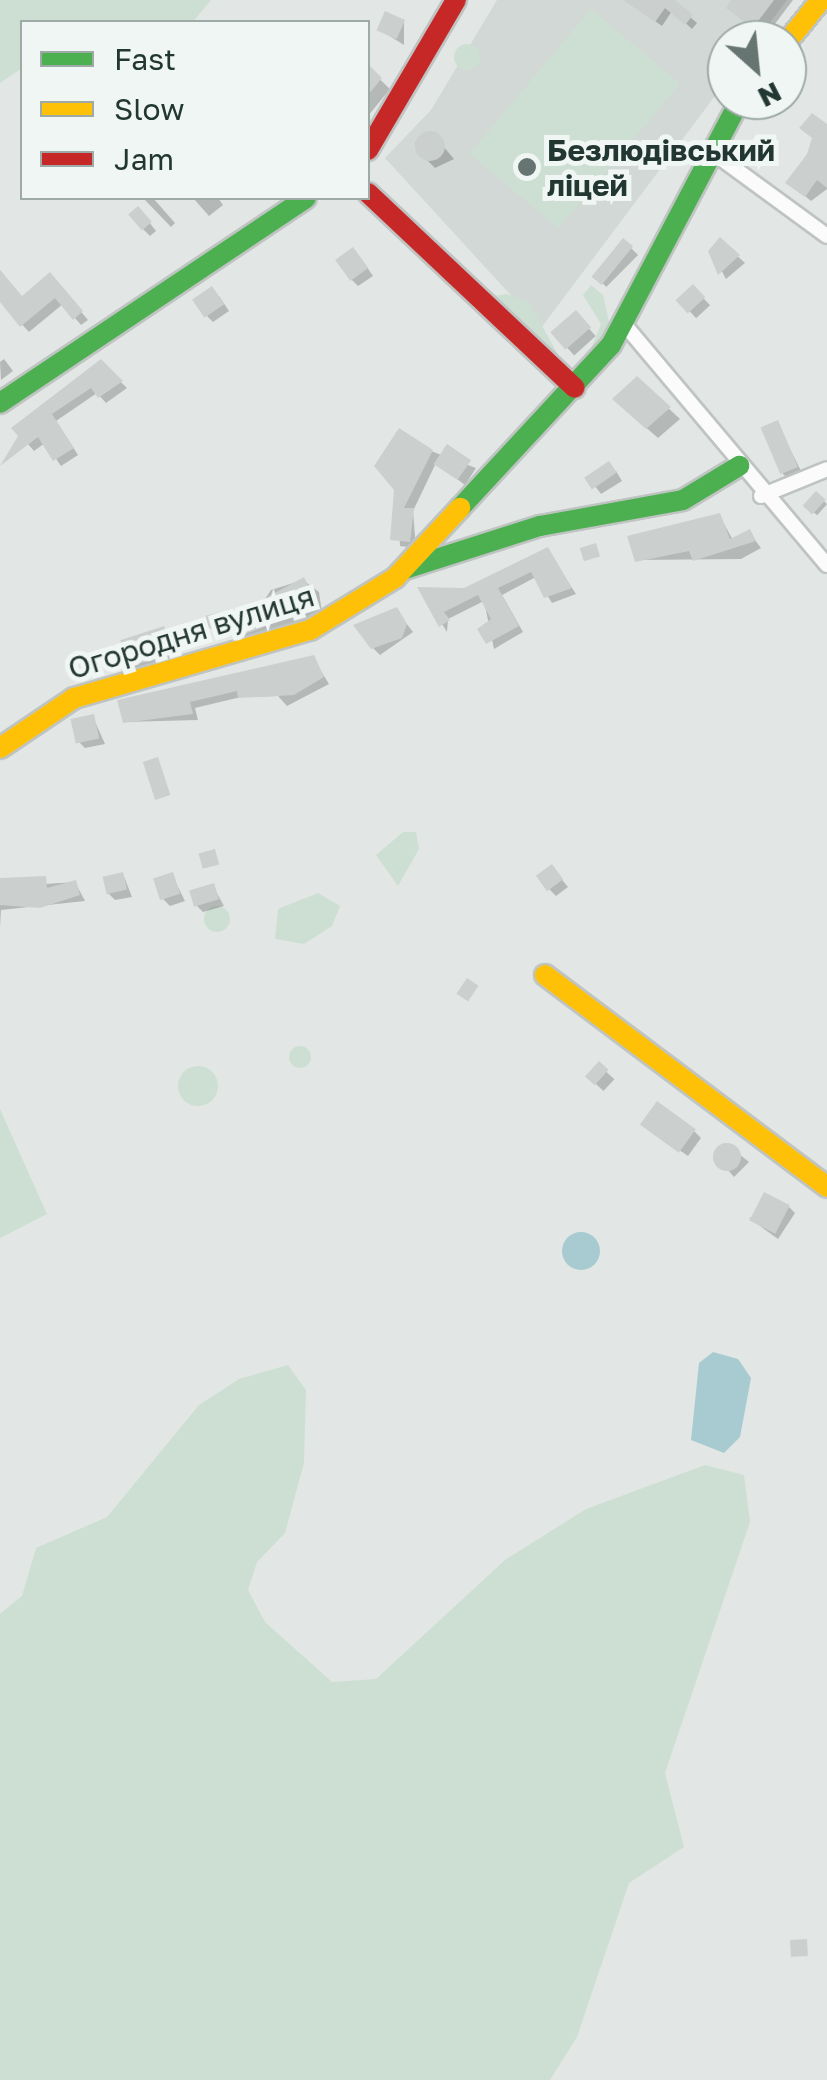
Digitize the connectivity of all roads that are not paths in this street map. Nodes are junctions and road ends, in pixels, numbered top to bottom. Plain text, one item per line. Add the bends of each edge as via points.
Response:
1 (456, 0) edge
2 (821, 0) edge
3 (805, 20) edge
4 (726, 120) edge
5 (370, 147) edge
6 (707, 148) junction
7 (370, 193) edge
8 (303, 200) edge
9 (827, 236) edge
10 (624, 324) junction
11 (575, 388) junction
12 (0, 404) edge
13 (738, 466) junction
14 (827, 469) edge
15 (761, 496) junction
16 (827, 565) edge
17 (405, 569) junction
18 (0, 748) edge
19 (545, 975) dead end
20 (827, 1187) edge

1 - 5 street
2 - 3 street
4 - 6 street
6 - 9 street
6 - 10 street
7 - 11 street via 406,220 530,355
8 - 12 street
10 - 11 street
10 - 13 street
11 - 17 street
13 - 15 street
13 - 17 street, Огородня вулиця via 683,500 540,526
14 - 15 street
15 - 16 street
17 - 18 street, Огородня вулиця via 326,623 90,691
19 - 20 street via 571,986

